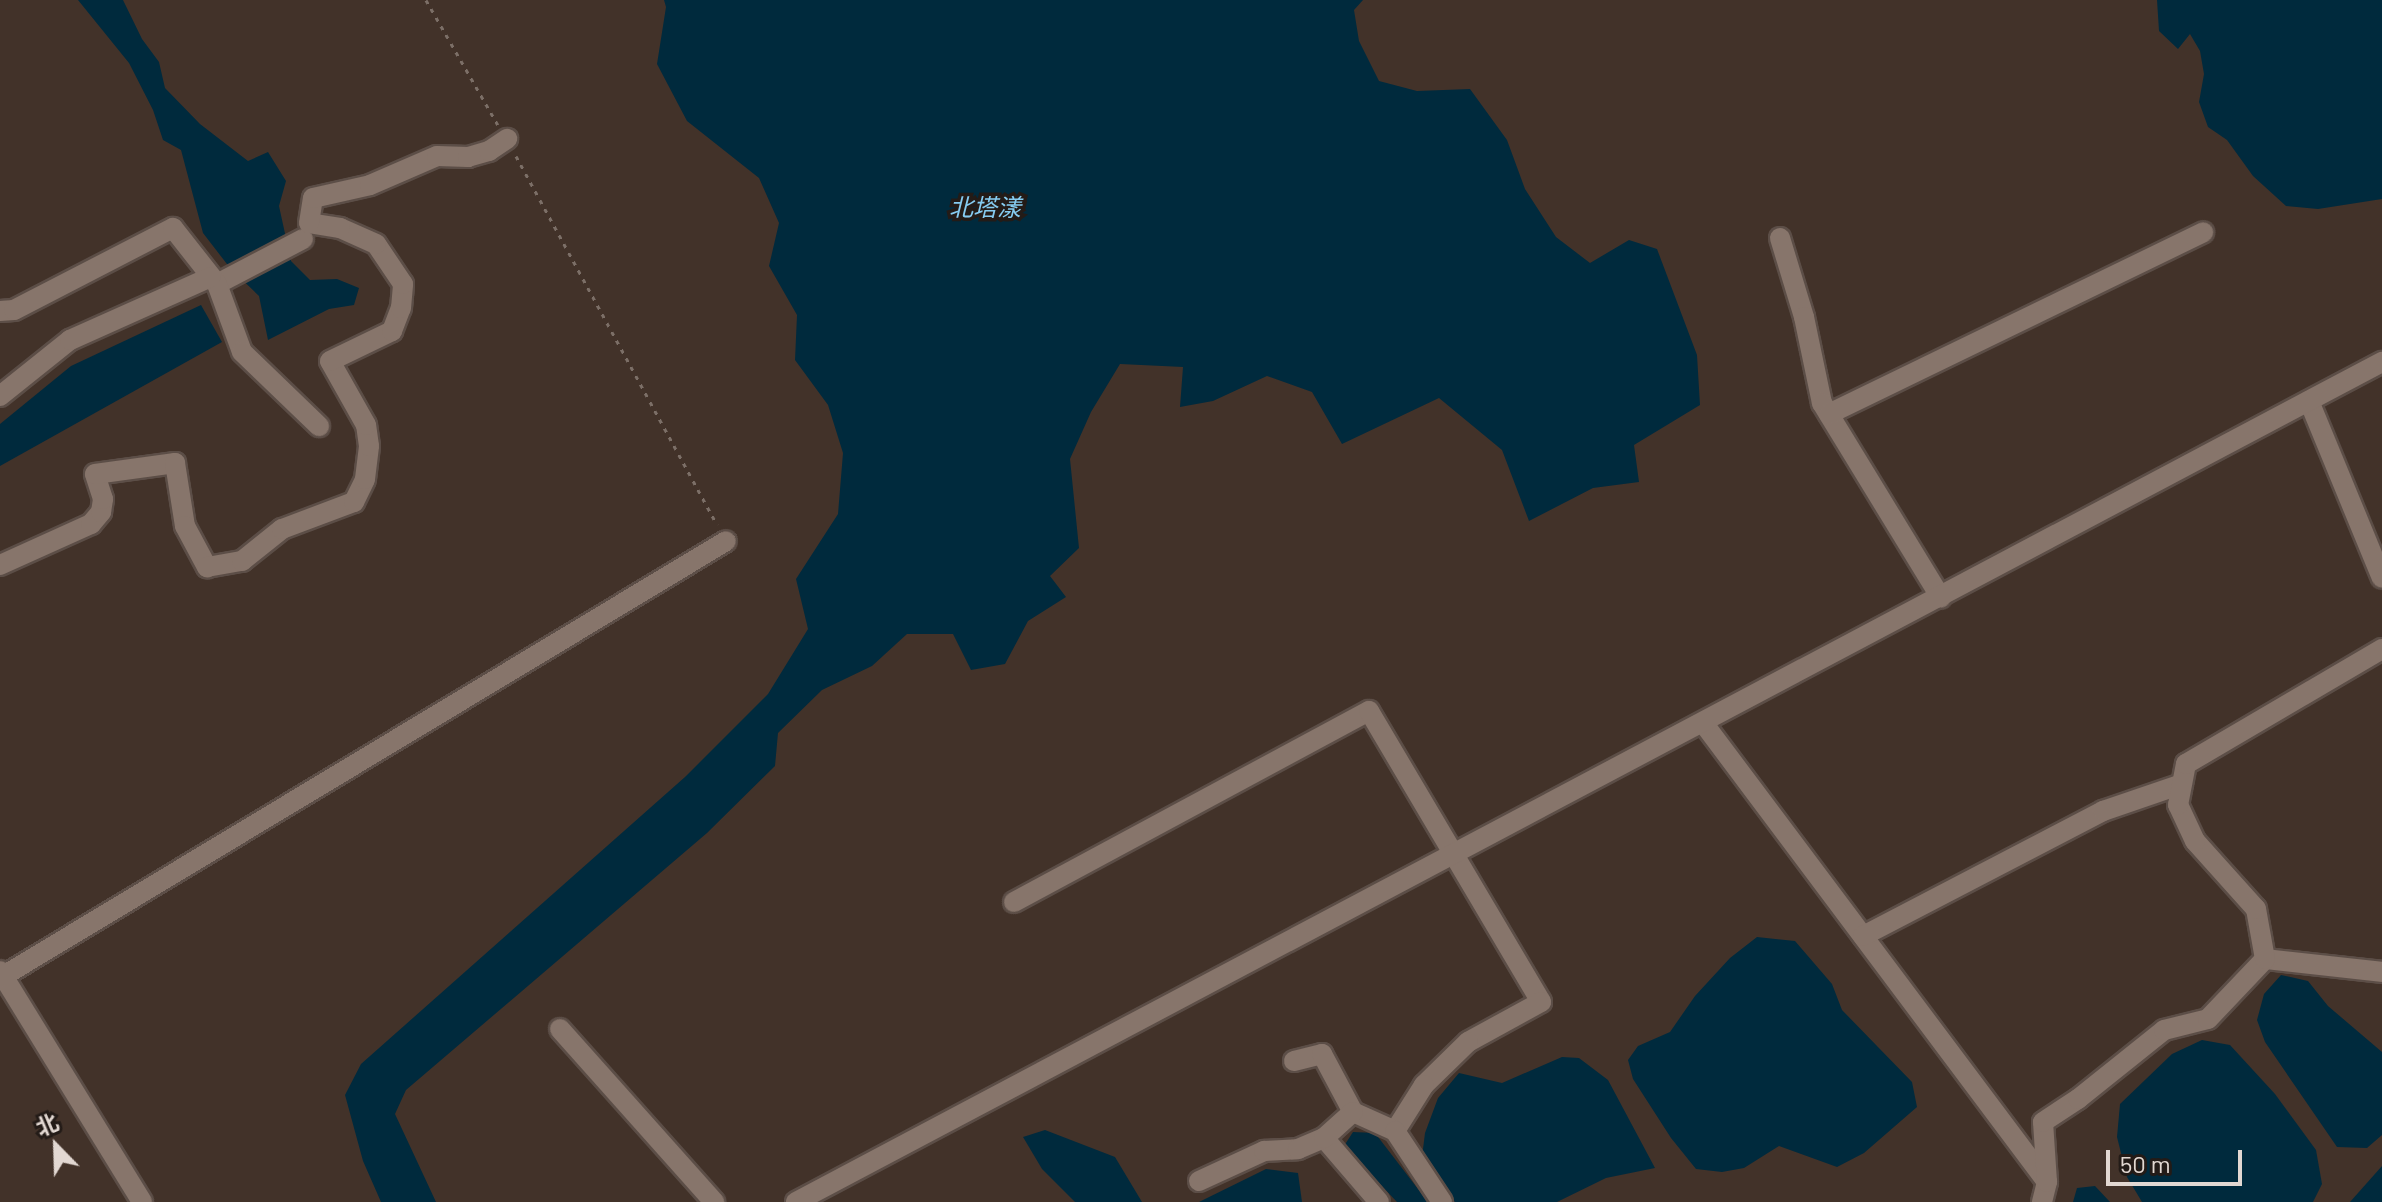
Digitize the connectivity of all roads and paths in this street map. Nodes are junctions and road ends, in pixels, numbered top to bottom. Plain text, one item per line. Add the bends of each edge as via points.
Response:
1 (426, 0) edge
2 (507, 139) junction
3 (2203, 232) dead end
4 (1780, 238) dead end
5 (303, 239) dead end
6 (219, 280) junction
7 (0, 311) edge
8 (2382, 362) edge
9 (0, 396) edge
10 (2309, 401) junction
11 (1829, 414) junction
12 (319, 426) dead end
13 (726, 541) joint
14 (0, 565) edge
15 (2382, 578) edge
16 (1941, 598) junction
17 (2382, 649) edge
18 (1704, 724) junction
19 (2182, 784) junction
20 (1453, 854) junction
21 (1014, 902) dead end
22 (1863, 936) junction
23 (2265, 959) junction
24 (2382, 972) edge
25 (1, 975) edge
26 (560, 1029) dead end
27 (1294, 1061) dead end
28 (1353, 1112) junction
29 (1395, 1131) junction
30 (1324, 1138) junction
31 (1199, 1181) dead end
32 (2044, 1192) edge
33 (142, 1202) edge
34 (714, 1202) edge
35 (796, 1202) edge
36 (1379, 1202) edge
37 (1442, 1202) edge

1 - 2 path
2 - 13 path
2 - 14 street via 489,151 437,156 370,185 313,198 309,223 340,228 376,244 403,284 392,331 330,361 366,425 365,479 354,502 282,529 242,561 207,567 185,526 175,463 95,474 103,499 91,524
3 - 11 street
4 - 11 street
5 - 6 street
6 - 7 street via 173,228 14,310
6 - 9 street via 70,340
6 - 12 street via 242,352
8 - 10 street
10 - 15 street
10 - 16 street
11 - 16 street
13 - 25 street
16 - 18 street
17 - 19 street via 2186,764
18 - 20 street
18 - 22 street
19 - 22 street via 2103,811
19 - 23 street via 2178,805 2195,841 2256,909
20 - 21 street via 1369,711
20 - 29 street via 1541,1002 1468,1042 1424,1085
20 - 35 street
22 - 32 street
23 - 24 street
23 - 32 street via 2208,1019 2164,1030 2043,1122
25 - 33 street
26 - 34 street
27 - 28 street via 1322,1054
28 - 29 street
28 - 30 street
29 - 37 street
30 - 31 street via 1298,1149 1264,1151
30 - 36 street

